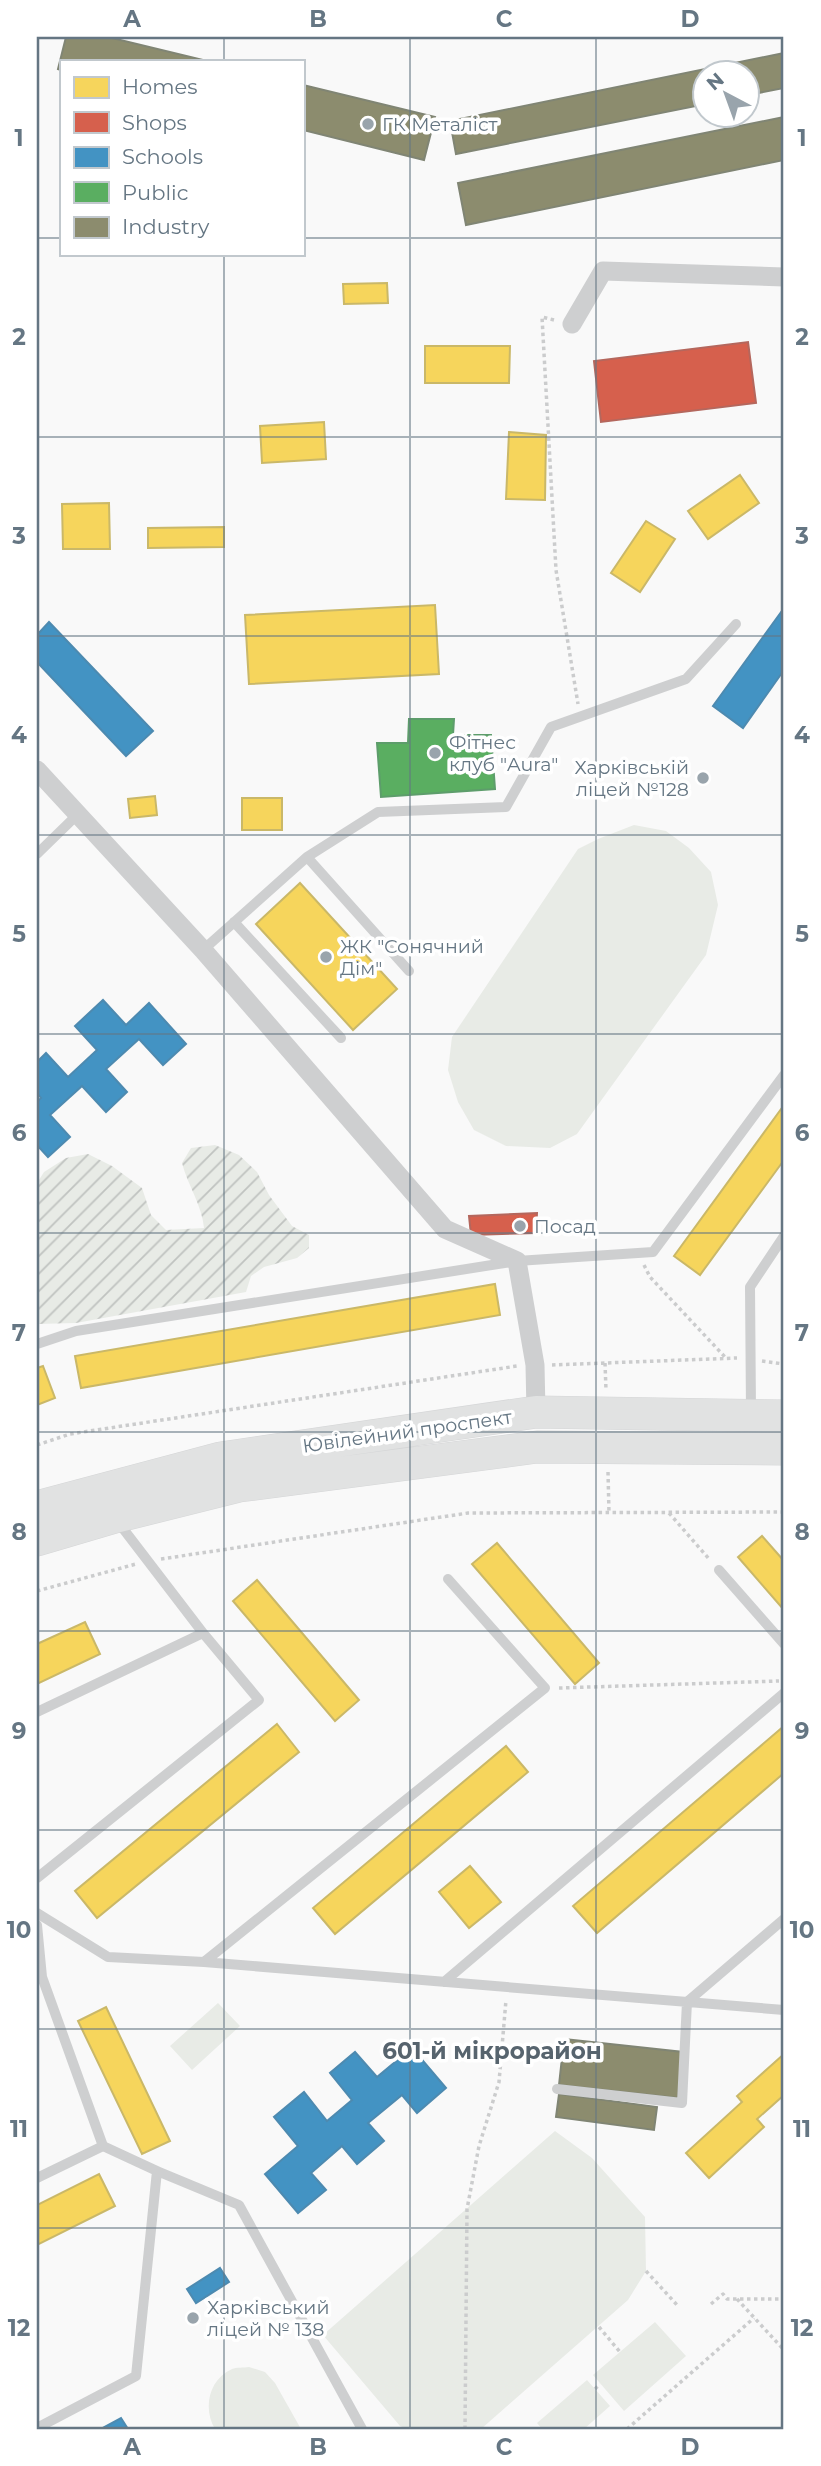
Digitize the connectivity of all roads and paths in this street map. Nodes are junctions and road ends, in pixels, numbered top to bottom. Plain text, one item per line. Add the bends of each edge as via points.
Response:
1 (784, 277) edge
2 (572, 324) joint
3 (736, 624) dead end
4 (580, 717) junction
5 (37, 770) edge
6 (78, 814) junction
7 (37, 854) edge
8 (307, 857) junction
9 (234, 922) junction
10 (203, 950) junction
11 (410, 971) dead end
12 (341, 1038) dead end
13 (784, 1075) edge
14 (784, 1236) edge
15 (638, 1253) junction
16 (517, 1261) junction
17 (37, 1344) edge
18 (725, 1357) junction
19 (751, 1360) junction
20 (605, 1362) junction
21 (784, 1364) edge
22 (535, 1366) junction
23 (606, 1392) dead end
24 (536, 1412) junction
25 (751, 1415) junction
26 (784, 1416) edge
27 (37, 1445) edge
28 (537, 1447) junction
29 (784, 1449) edge
30 (608, 1467) dead end
31 (37, 1507) edge
32 (784, 1512) edge
33 (609, 1513) junction
34 (669, 1513) junction
35 (114, 1517) junction
36 (37, 1539) edge
37 (148, 1561) junction
38 (719, 1570) joint
39 (448, 1579) dead end
40 (37, 1591) edge
41 (203, 1633) junction
42 (784, 1644) edge
43 (784, 1681) edge
44 (544, 1688) junction
45 (784, 1693) edge
46 (37, 1713) edge
47 (37, 1878) edge
48 (37, 1913) edge
49 (784, 1919) edge
50 (37, 1925) edge
51 (204, 1962) junction
52 (444, 1982) junction
53 (507, 1987) junction
54 (687, 2002) junction
55 (784, 2010) edge
56 (557, 2089) dead end
57 (103, 2146) junction
58 (157, 2171) junction
59 (37, 2178) edge
60 (646, 2271) dead end
61 (737, 2299) junction
62 (784, 2299) edge
63 (711, 2304) dead end
64 (678, 2306) dead end
65 (754, 2318) junction
66 (599, 2326) dead end
67 (784, 2350) edge
68 (620, 2352) dead end
69 (600, 2384) dead end
70 (595, 2389) dead end
71 (37, 2428) edge
72 (362, 2429) edge
73 (466, 2429) edge
74 (627, 2429) edge

1 - 2 street via 603,271
2 - 4 path via 542,317 556,570
3 - 4 lane via 686,678
4 - 8 lane via 551,727 506,807 378,811
5 - 6 street
6 - 7 lane
6 - 10 street
8 - 9 lane
8 - 11 lane
9 - 10 lane
9 - 12 lane
10 - 16 street via 445,1229
13 - 15 lane via 653,1252
14 - 19 lane via 750,1287
15 - 16 lane
15 - 18 path via 650,1277
16 - 17 lane via 76,1331
16 - 22 street
18 - 19 path
18 - 20 path
19 - 21 path
19 - 25 lane
20 - 22 path
20 - 23 path
22 - 24 street
22 - 27 path via 502,1367 70,1434
24 - 25 main road, Ювілейний проспект
24 - 28 main road
24 - 31 main road, Ювілейний проспект via 221,1458
25 - 26 main road, Ювілейний проспект
28 - 29 main road, Ювілейний проспект
28 - 35 main road, Ювілейний проспект via 239,1486
30 - 33 path
32 - 34 path
33 - 34 path
33 - 37 path via 468,1513
34 - 38 path
35 - 36 main road, Ювілейний проспект
35 - 37 lane
37 - 40 path
37 - 41 lane
38 - 42 lane
39 - 44 lane
41 - 46 lane
41 - 47 lane via 259,1700
43 - 44 path
44 - 51 lane
45 - 52 lane
48 - 51 lane via 108,1957
49 - 54 lane
50 - 57 lane via 42,1977
51 - 52 lane
52 - 53 lane
53 - 54 lane
53 - 73 path via 499,2082 479,2146 467,2209
54 - 55 lane
54 - 56 lane via 682,2103
57 - 58 lane
57 - 59 lane
58 - 71 lane via 135,2376
58 - 72 lane via 239,2204
60 - 64 path
61 - 62 path
61 - 63 path via 723,2294
61 - 65 path
65 - 67 path
65 - 74 path
66 - 68 path
69 - 70 path

